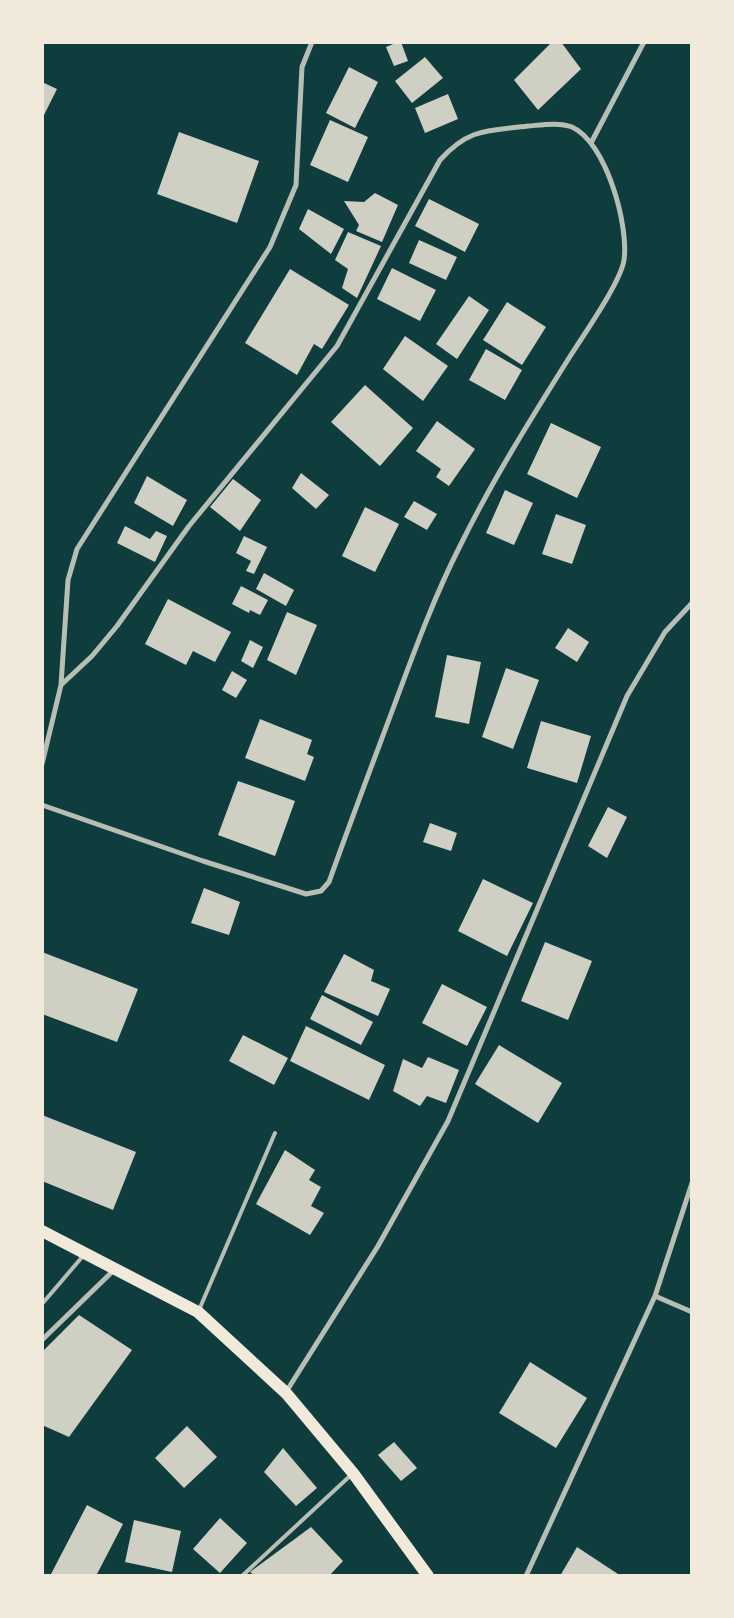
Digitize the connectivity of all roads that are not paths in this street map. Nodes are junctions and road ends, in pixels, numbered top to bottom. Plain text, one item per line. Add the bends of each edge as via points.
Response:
1 (312, 42) edge
2 (644, 42) edge
3 (591, 143) junction
4 (692, 603) edge
5 (61, 685) junction
6 (42, 764) edge
7 (42, 805) edge
8 (275, 1133) dead end
9 (692, 1183) edge
10 (42, 1231) edge
11 (85, 1254) junction
12 (115, 1269) junction
13 (655, 1296) junction
14 (42, 1304) edge
15 (198, 1312) junction
16 (692, 1312) edge
17 (42, 1340) edge
18 (286, 1393) junction
19 (353, 1473) junction
20 (242, 1576) edge
21 (428, 1576) edge
22 (526, 1576) edge

1 - 5 street via 302,67 296,185 270,247 77,549 68,580
2 - 3 street
3 - 5 street via 572,127 554,124 475,132 454,143 440,160 337,346 189,526 117,626 92,656
3 - 7 street via 605,168 620,214 625,239 624,262 604,302 504,461 459,548 419,639 328,882 321,891 306,894 203,862
4 - 18 street via 665,632 627,696 448,1121 378,1246
5 - 6 street
8 - 15 lane
9 - 13 street
10 - 11 main road
11 - 12 main road
11 - 14 lane
12 - 15 main road
12 - 17 street
13 - 16 street
13 - 22 street
15 - 18 main road
18 - 19 main road
19 - 20 lane
19 - 21 main road

